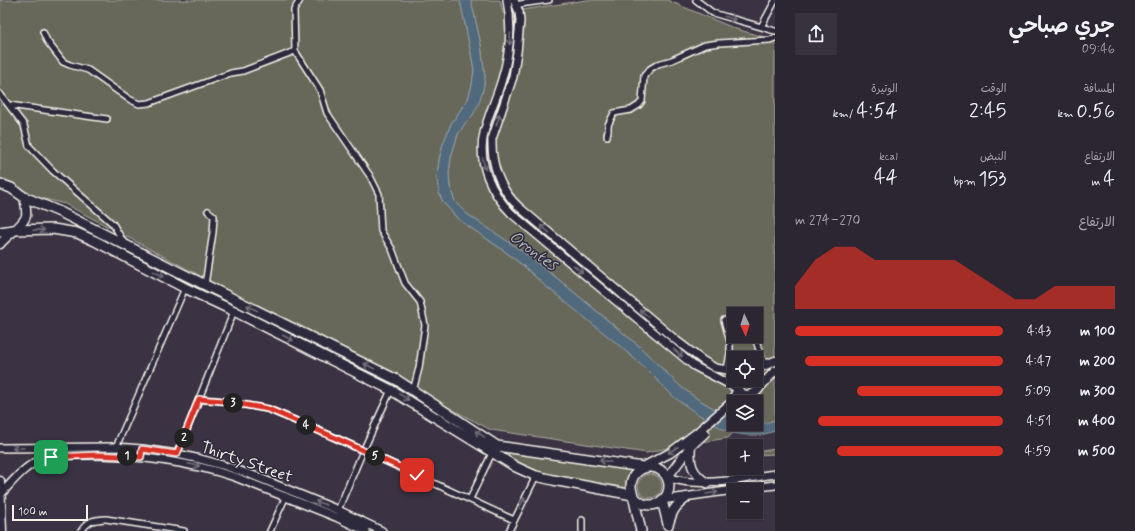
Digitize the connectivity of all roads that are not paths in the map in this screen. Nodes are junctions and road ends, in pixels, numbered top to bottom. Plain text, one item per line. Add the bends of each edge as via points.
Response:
1 (300, 0) edge
2 (507, 0) edge
3 (549, 0) edge
4 (696, 0) edge
5 (775, 1) edge
6 (518, 3) edge
7 (508, 9) junction
8 (761, 28) junction
9 (775, 31) edge
10 (43, 32) dead end
11 (775, 38) edge
12 (294, 51) junction
13 (0, 94) edge
14 (9, 105) junction
15 (107, 119) dead end
16 (607, 136) dead end
17 (0, 184) edge
18 (24, 197) junction
19 (208, 212) dead end
20 (14, 230) junction
21 (0, 232) edge
22 (0, 244) edge
23 (125, 245) junction
24 (205, 285) junction
25 (185, 288) junction
26 (234, 311) junction
27 (724, 320) dead end
28 (757, 343) edge
29 (730, 351) edge
30 (775, 361) edge
31 (765, 365) joint
32 (727, 370) edge
33 (775, 371) edge
34 (763, 384) edge
35 (760, 387) edge
36 (738, 389) junction
37 (391, 390) junction
38 (414, 391) junction
39 (736, 395) edge
40 (751, 395) joint
41 (199, 399) junction
42 (727, 409) edge
43 (703, 431) junction
44 (691, 446) junction
45 (116, 447) junction
46 (0, 448) edge
47 (142, 449) junction
48 (495, 449) junction
49 (363, 451) junction
50 (177, 454) junction
51 (141, 457) junction
52 (643, 467) junction
53 (775, 474) edge
54 (536, 476) junction
55 (251, 478) junction
56 (667, 478) junction
57 (0, 481) edge
58 (707, 483) junction
59 (775, 485) edge
60 (763, 486) edge
61 (727, 491) edge
62 (1, 494) edge
63 (286, 496) junction
64 (633, 496) junction
65 (686, 498) junction
66 (470, 499) junction
67 (662, 500) junction
68 (338, 510) junction
69 (514, 520) junction
70 (582, 520) dead end
71 (668, 528) edge
72 (2, 530) edge
73 (169, 530) edge
74 (81, 531) edge
75 (184, 531) edge
76 (270, 531) edge
77 (366, 531) edge
78 (382, 531) edge
79 (509, 531) edge
80 (582, 531) edge
81 (641, 531) edge

1 - 12 street via 294,10
2 - 7 main road
3 - 6 street
4 -> 8 street via 713,13
5 - 8 street
6 - 7 street
32 -> 6 main road via 708,364 677,341 511,200 504,189 494,165 492,144 517,52 520,21
7 -> 36 main road via 509,51 503,78 483,135 482,154 486,175 494,192 512,214 694,366
8 - 9 street
10 - 12 street via 62,62 88,70 139,104 149,103 243,71
11 - 16 street via 705,44 658,64 644,76 642,101 631,110 614,113 608,125
12 - 38 street via 320,90 327,114 370,176 379,194 381,231 392,249 405,283 420,302 425,325
13 - 14 street
14 - 15 street
14 - 23 street via 24,126 29,146 113,224
17 - 18 highway
18 - 20 main road via 26,216
18 - 23 highway
19 - 24 street via 214,216
20 - 21 highway
20 - 22 main road
20 -> 25 highway via 54,229 77,233
23 - 24 highway
38 -> 24 highway
25 - 26 highway
25 - 45 street
26 -> 37 highway
26 - 41 street
27 - 29 street
28 - 31 street
30 - 31 main road
33 - 34 main road
35 - 40 main road
36 - 39 main road
36 - 40 main road via 742,394
37 -> 48 highway
37 - 49 street
48 -> 38 highway
41 - 49 street via 268,409
41 - 50 street
42 - 43 main road
43 - 44 main road
43 -> 52 main road
44 - 56 main road
44 - 58 main road via 691,463 694,471
45 -> 46 main road, Thirty Street
45 - 47 main road, Thirty Street
47 - 50 main road, Thirty Street
47 - 51 main road
52 -> 48 highway
48 - 54 highway via 516,467
48 - 66 street
49 - 66 street
49 - 68 street
50 - 55 main road, Thirty Street via 222,465
51 -> 55 main road, Thirty Street via 175,461
51 - 62 main road, Thirty Street via 79,455 43,459 28,467
52 - 56 highway via 653,466
52 - 64 highway via 635,473 631,482
53 - 58 main road
54 - 64 highway
69 -> 54 street
55 - 63 main road, Thirty Street
68 -> 55 main road, Thirty Street
56 - 58 main road
56 - 67 highway via 668,492
57 - 62 main road
59 - 60 main road
65 -> 61 main road
62 - 72 main road
63 - 76 street
63 - 77 main road, Thirty Street
64 - 67 highway via 644,504 654,504
64 - 81 highway
65 - 67 main road
65 - 71 highway via 677,504 672,512
66 - 69 street
67 - 71 highway
68 - 78 main road, Thirty Street
69 - 79 street
70 - 80 street
73 - 74 street via 106,519 87,523
73 - 75 street

